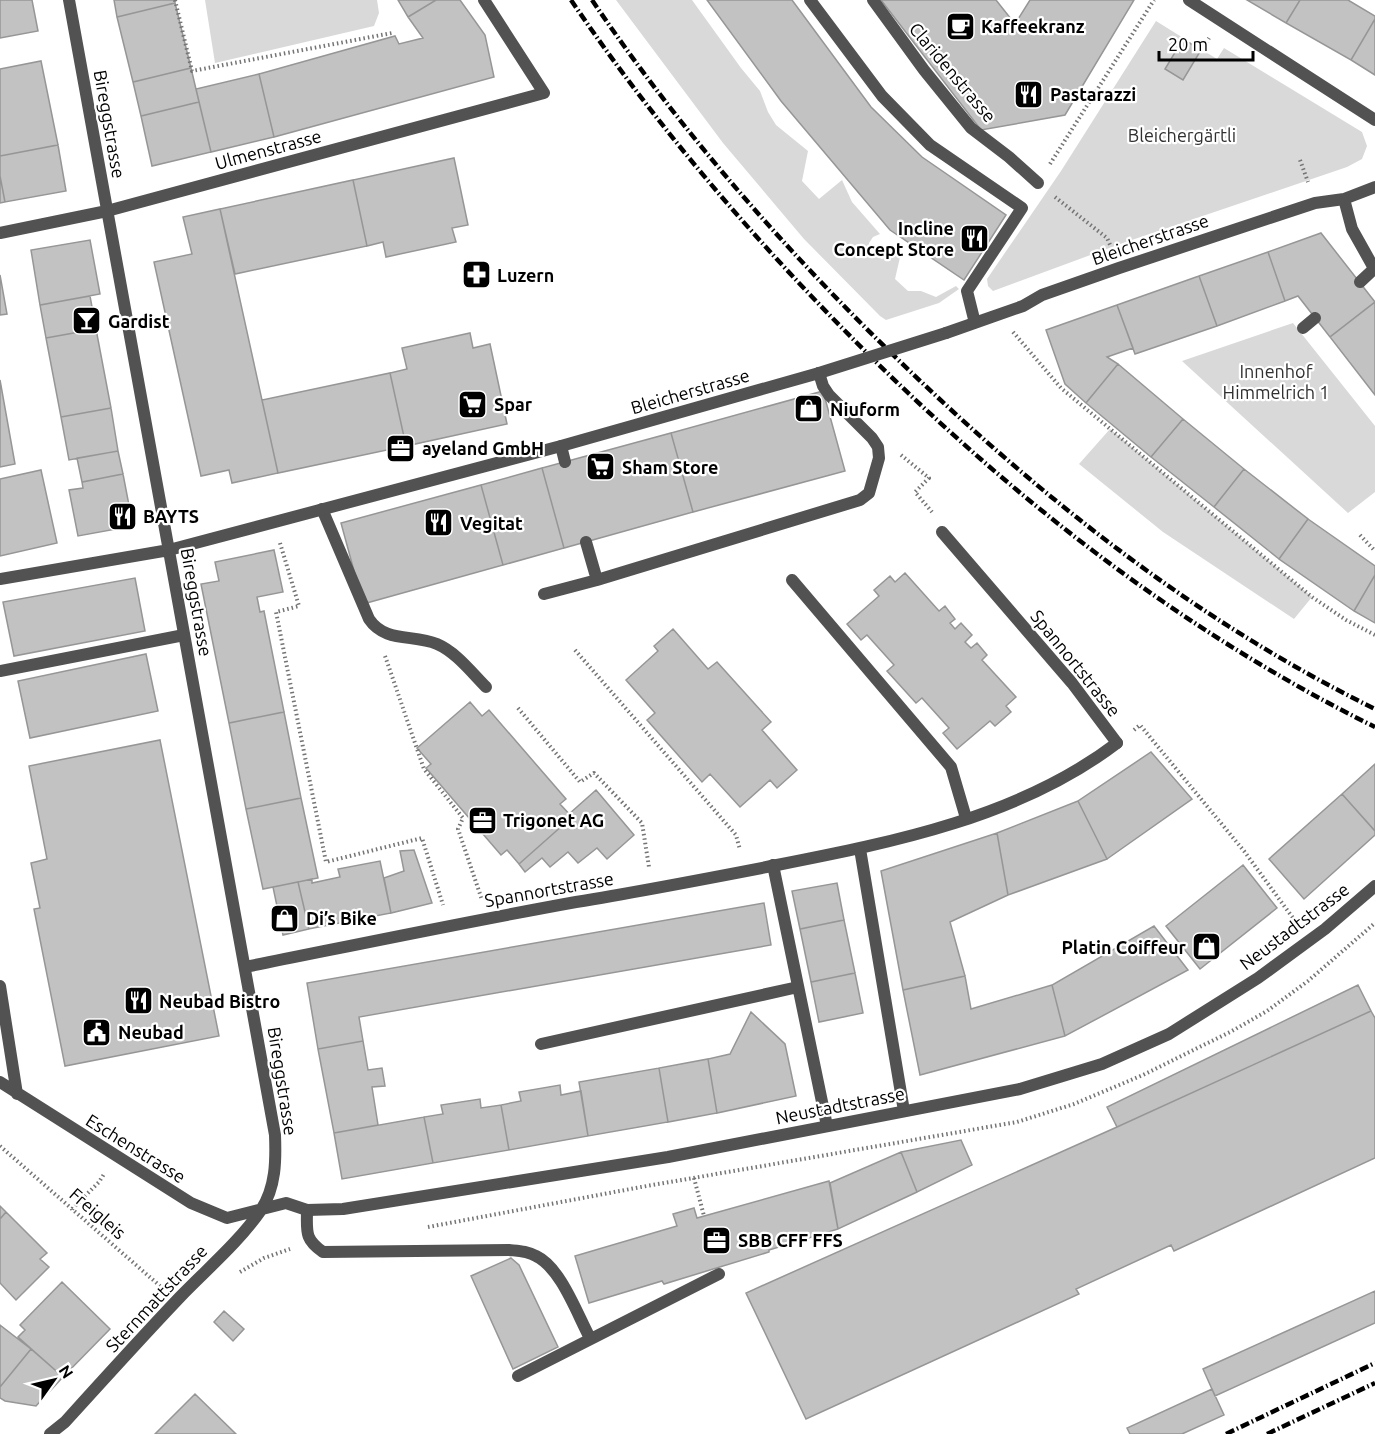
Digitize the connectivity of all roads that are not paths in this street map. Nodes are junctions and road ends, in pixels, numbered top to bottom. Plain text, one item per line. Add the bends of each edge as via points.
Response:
1 (69, 0) edge
2 (484, 0) edge
3 (810, 0) edge
4 (873, 0) edge
5 (1189, 0) edge
6 (1375, 120) edge
7 (1038, 183) road end
8 (1375, 187) edge
9 (1344, 199) junction
10 (107, 211) junction
11 (0, 233) edge
12 (1375, 269) edge
13 (1360, 282) dead end
14 (1315, 318) dead end
15 (975, 323) junction
16 (1303, 328) dead end
17 (819, 373) junction
18 (561, 446) junction
19 (565, 462) dead end
20 (322, 509) junction
21 (942, 532) road end
22 (586, 542) dead end
23 (169, 550) junction
24 (0, 579) edge
25 (597, 579) junction
26 (792, 580) dead end
27 (544, 594) dead end
28 (184, 635) junction
29 (0, 671) edge
30 (486, 687) dead end
31 (966, 818) junction
32 (860, 849) junction
33 (773, 866) junction
34 (1375, 886) edge
35 (245, 967) junction
36 (0, 986) edge
37 (798, 987) junction
38 (541, 1044) dead end
39 (0, 1082) edge
40 (16, 1094) junction
41 (904, 1110) junction
42 (827, 1126) junction
43 (261, 1209) junction
44 (307, 1210) junction
45 (719, 1274) dead end
46 (590, 1338) junction
47 (518, 1376) dead end
48 (50, 1434) edge

1 - 10 street, Bireggstrasse
2 - 10 street, Ulmenstrasse via 544,93
3 - 15 street via 882,96 930,145 1022,208 967,291
4 - 7 street, Claridenstrasse via 971,128
5 - 6 street
8 - 9 street, Bleicherstrasse
9 - 12 street via 1352,229
9 - 15 street, Bleicherstrasse via 1315,203 1119,268
10 - 11 street, Ulmenstrasse
10 - 23 street, Bireggstrasse
12 - 13 street
14 - 16 street
15 - 17 street, Bleicherstrasse, bridge
17 - 18 street, Bleicherstrasse
17 - 25 street via 829,395 878,447 879,458 868,494 860,500
18 - 19 street
18 - 20 street, Bleicherstrasse
20 - 23 street, Bleicherstrasse
20 - 30 street via 374,627 389,635 436,644
21 - 31 street, Spannortstrasse via 1072,682 1117,743 1090,764 1020,800
22 - 25 street
23 - 24 street, Bleicherstrasse
23 - 28 street, Bireggstrasse
25 - 27 street
26 - 31 street via 951,767
28 - 29 street
28 - 35 street, Bireggstrasse
31 - 32 street, Spannortstrasse
32 - 33 street, Spannortstrasse
32 - 41 street
33 - 35 street, Spannortstrasse
33 - 37 street
34 - 41 street, Neustadtstrasse via 1258,978 1169,1034 1102,1064 1020,1089
35 - 43 street, Bireggstrasse via 275,1135 276,1168
36 - 40 street
37 - 38 street
37 - 42 street
39 - 40 street, Eschenstrasse
40 - 43 street, Eschenstrasse via 190,1203 227,1218
41 - 42 street, Neustadtstrasse
42 - 44 street, Neustadtstrasse via 633,1163 343,1209
43 - 44 street, Neustadtstrasse via 286,1203
43 - 48 street, Sternmattstrasse
44 - 46 street via 310,1242 323,1252 524,1251 538,1256 559,1279
45 - 46 street
46 - 47 street

